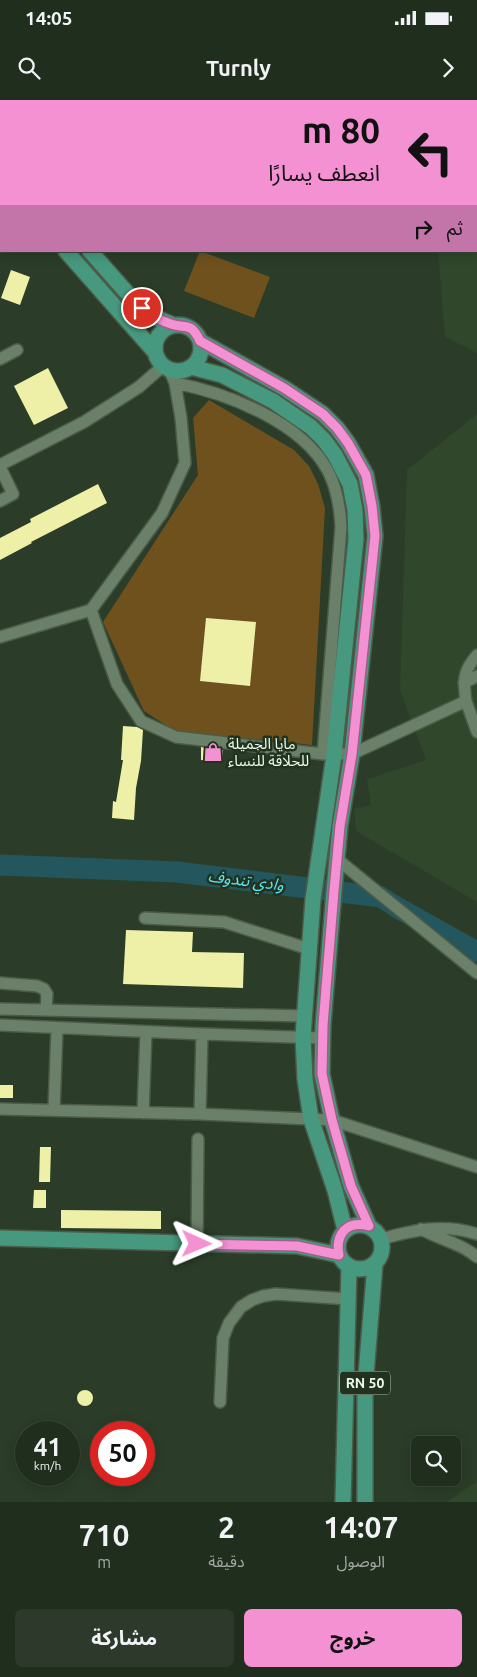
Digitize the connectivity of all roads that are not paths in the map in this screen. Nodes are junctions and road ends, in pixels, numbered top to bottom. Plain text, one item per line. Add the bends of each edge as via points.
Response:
1 (67, 252) edge
2 (91, 252) edge
3 (173, 325) junction
4 (200, 341) junction
5 (16, 350) dead end
6 (155, 352) junction
7 (0, 359) edge
8 (191, 366) junction
9 (169, 373) junction
10 (0, 466) edge
11 (0, 500) edge
12 (91, 610) junction
13 (0, 637) edge
14 (477, 654) edge
15 (477, 676) edge
16 (464, 683) junction
17 (466, 700) junction
18 (477, 732) edge
19 (329, 754) junction
20 (352, 754) junction
21 (337, 859) junction
22 (145, 918) dead end
23 (309, 949) junction
24 (477, 973) edge
25 (0, 983) edge
26 (0, 1009) edge
27 (46, 1010) junction
28 (303, 1016) junction
29 (0, 1025) edge
30 (57, 1028) junction
31 (146, 1032) junction
32 (202, 1034) junction
33 (303, 1037) junction
34 (323, 1038) junction
35 (0, 1109) edge
36 (54, 1110) junction
37 (143, 1112) junction
38 (200, 1114) junction
39 (311, 1118) junction
40 (332, 1120) junction
41 (198, 1139) dead end
42 (477, 1167) edge
43 (369, 1226) junction
44 (421, 1229) junction
45 (342, 1233) junction
46 (477, 1234) edge
47 (0, 1238) edge
48 (381, 1238) junction
49 (197, 1244) junction
50 (297, 1246) junction
51 (339, 1255) junction
52 (477, 1257) edge
53 (375, 1264) junction
54 (349, 1267) junction
55 (348, 1299) junction
56 (220, 1402) dead end
57 (343, 1502) edge
58 (365, 1502) edge

1 - 6 main road
2 - 3 main road via 135,302 150,315
3 - 4 main road via 187,326
3 - 6 main road via 161,332
4 - 8 main road via 200,356
4 - 20 main road via 323,414 348,443 366,475 375,536
5 - 7 street
6 - 9 main road
8 - 9 main road
8 - 19 main road via 222,375 273,401 311,427 335,455 350,484 356,539
9 - 10 street
9 - 12 street via 181,418 185,463 162,513
9 - 19 street via 235,399 282,424 311,448 328,471 339,501 341,527
10 - 11 street via 13,494
12 - 13 street
12 - 19 street via 117,684 141,720 176,737
14 - 16 street via 465,672
15 - 16 street
16 - 17 street
17 - 18 street
17 - 20 street
19 - 20 street
19 - 23 main road
20 - 21 main road
21 - 24 street
21 - 34 main road
22 - 23 street via 224,922
23 - 28 main road
25 - 27 street via 44,989 47,994
26 - 27 street
27 - 28 street
28 - 33 main road
29 - 30 street
30 - 31 street
30 - 36 street
31 - 32 street
31 - 37 street
32 - 33 street
32 - 38 street
33 - 34 street
33 - 39 main road
34 - 40 main road via 322,1074
35 - 36 street
36 - 37 street
37 - 38 street
38 - 39 street
39 - 40 street
39 - 45 main road via 335,1190
40 - 42 street
40 - 43 main road via 351,1186
41 - 49 street
43 - 45 main road via 352,1226
43 - 48 main road
44 - 46 street via 446,1228
44 - 48 street
44 - 52 street via 468,1249
45 - 50 main road
45 - 51 main road via 337,1246
47 - 49 main road
48 - 53 main road via 383,1248
49 - 50 main road
50 - 51 main road
51 - 54 main road
53 - 54 main road via 367,1268
53 - 58 main road, RN 50 via 365,1387
54 - 55 main road, RN 50
55 - 56 street via 276,1294 252,1300 241,1307 229,1322 223,1338
55 - 57 main road, RN 50

